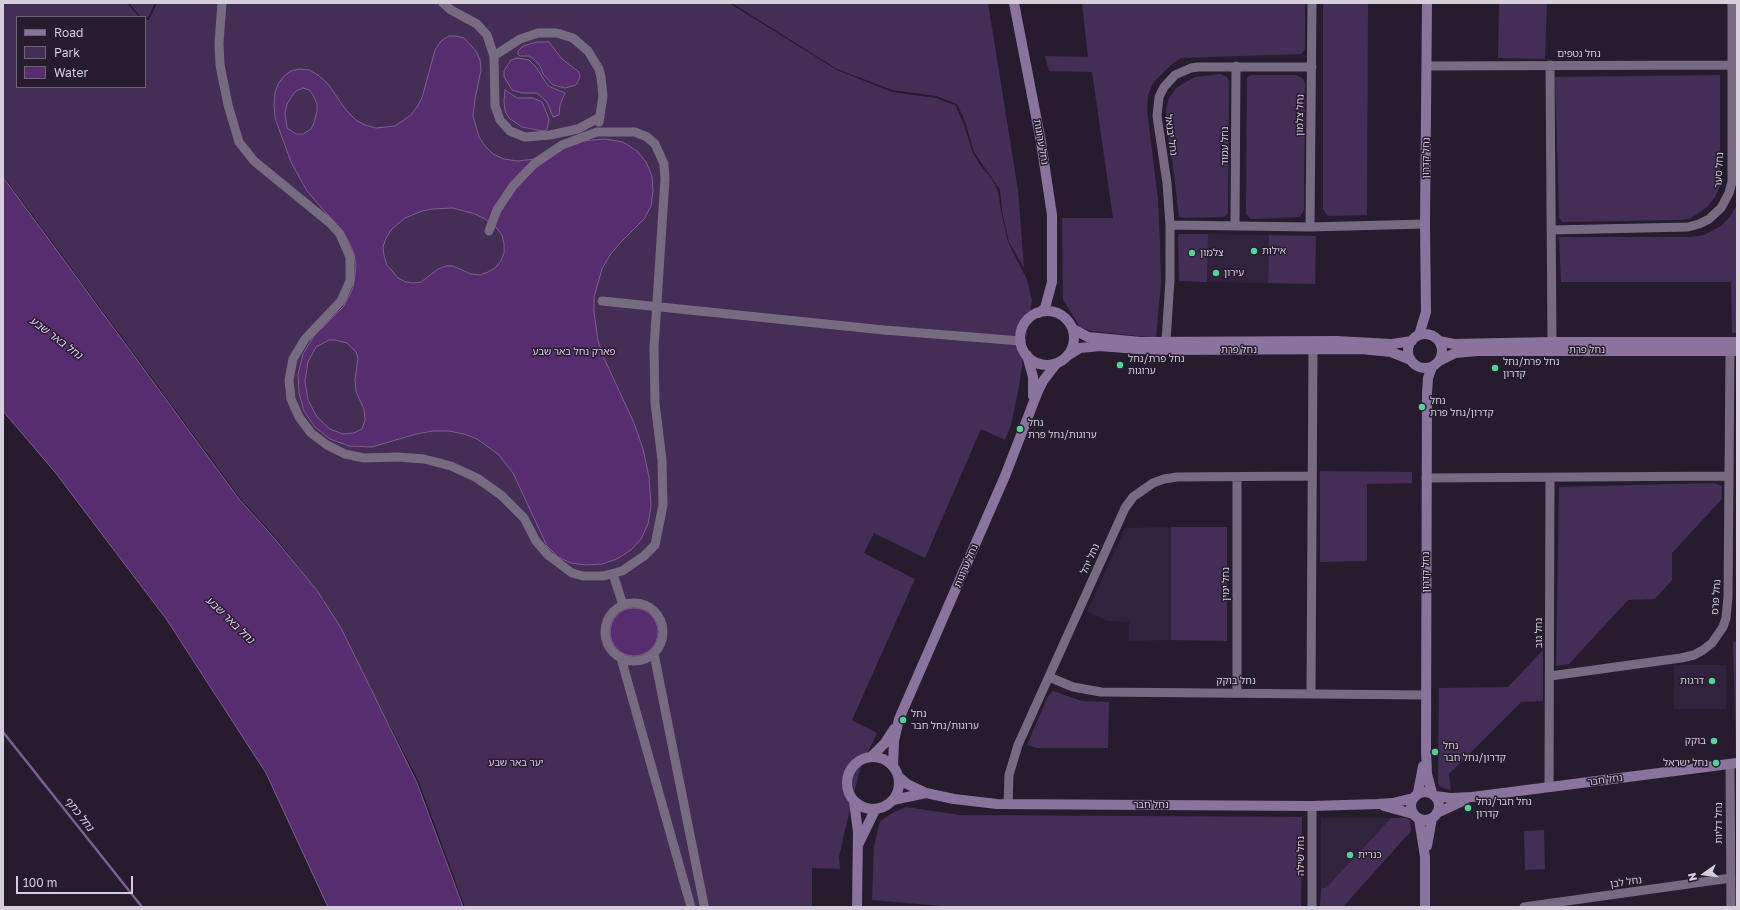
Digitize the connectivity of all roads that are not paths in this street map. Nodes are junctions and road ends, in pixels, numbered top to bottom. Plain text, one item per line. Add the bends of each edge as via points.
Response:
1 (222, 3) edge
2 (443, 3) edge
3 (1014, 3) edge
4 (1312, 3) edge
5 (1427, 3) edge
6 (1732, 3) edge
7 (494, 56) junction
8 (1550, 65) junction
9 (1731, 65) junction
10 (1236, 66) junction
11 (1427, 66) junction
12 (1312, 67) junction
13 (600, 117) junction
14 (597, 132) junction
15 (1425, 224) junction
16 (1170, 225) junction
17 (1235, 226) junction
18 (1310, 227) junction
19 (1551, 230) junction
20 (489, 231) dead end
21 (1052, 282) junction
22 (602, 301) dead end
23 (657, 306) junction
24 (1426, 312) junction
25 (1039, 313) junction
26 (1059, 314) junction
27 (1073, 329) junction
28 (1415, 338) junction
29 (1437, 339) junction
30 (1021, 341) junction
31 (1166, 342) junction
32 (1552, 342) junction
33 (1737, 342) edge
34 (1313, 350) junction
35 (1734, 351) edge
36 (1027, 355) junction
37 (1067, 356) junction
38 (1414, 363) junction
39 (1056, 364) junction
40 (1436, 364) junction
41 (1426, 393) junction
42 (1031, 411) junction
43 (1312, 476) junction
44 (1729, 476) junction
45 (1237, 477) junction
46 (1426, 478) junction
47 (1550, 478) junction
48 (613, 574) junction
49 (623, 605) junction
50 (654, 654) junction
51 (622, 658) junction
52 (1550, 676) junction
53 (1049, 677) junction
54 (1237, 692) junction
55 (1311, 693) junction
56 (1426, 695) junction
57 (899, 719) junction
58 (1426, 750) junction
59 (871, 756) junction
60 (1734, 763) edge
61 (893, 766) junction
62 (899, 777) junction
63 (1549, 788) junction
64 (926, 793) junction
65 (1434, 795) junction
66 (1416, 796) junction
67 (1472, 797) junction
68 (893, 800) junction
69 (854, 801) junction
70 (1008, 804) junction
71 (1377, 804) junction
72 (1312, 806) junction
73 (875, 810) junction
74 (1435, 815) junction
75 (1416, 816) junction
76 (858, 847) junction
77 (1425, 857) junction
78 (1731, 878) junction
79 (697, 906) edge
80 (1550, 906) edge
81 (857, 907) edge
82 (1312, 907) edge
83 (1425, 907) edge
84 (1524, 907) edge
85 (1731, 907) edge

1 - 48 street via 219,43 222,76 239,142 254,161 330,223 340,234 350,257 350,281 341,301 305,339 293,359 289,380 291,399 299,417 316,437 345,454 364,458 424,459 465,471 502,495 524,518 536,541 548,555 572,573 583,576
2 - 7 street via 482,29 490,42
3 - 21 street, נחל ערוגות via 1049,191 1053,240
4 - 12 street, נחל צלמון
5 - 11 street, נחל קדרון
6 - 9 street, נחל סער
7 - 13 street via 495,106 500,120 510,131 525,137 550,136 578,128
7 - 13 street via 520,39 538,33 557,33 573,38 588,51 599,68 603,86
8 - 9 street, נחל נטפים
8 - 11 street, נחל נטפים
8 - 19 street
9 - 19 street, נחל סער via 1732,182 1725,203 1714,216 1688,227
10 - 12 street, נחל יבנאל
10 - 16 street, נחל יבנאל via 1191,68 1175,75 1159,97 1157,116
10 - 17 street, נחל עמוד
11 - 15 street, נחל קדרון
12 - 18 street, נחל צלמון
13 - 14 street
14 - 20 street via 562,145 534,164 513,186
14 - 23 street via 635,132 646,137 656,144 664,164
15 - 18 street
15 - 24 street, נחל קדרון
16 - 17 street
16 - 31 street, נחל יבנאל
17 - 18 street
19 - 32 street
21 - 25 street, נחל ערוגות via 1045,308
21 - 26 street, נחל ערוגות
22 - 23 street
23 - 30 street via 884,330
23 - 48 street via 654,384 662,460 662,512 655,545 622,572
24 - 28 street, נחל קדרון
24 - 29 street, נחל קדרון
25 - 26 street
25 - 30 street via 1024,325
26 - 27 street
27 - 31 street, נחל פרת via 1088,337
27 - 37 street via 1074,342
28 - 29 street via 1428,334
28 - 31 street, נחל פרת via 1392,344 1336,341
28 - 38 street via 1408,350
29 - 32 street, נחל פרת via 1454,344
29 - 40 street via 1442,350
30 - 36 street
32 - 33 street, נחל פרת
34 - 37 street, נחל פרת via 1170,350 1093,346 1080,348
34 - 38 street, נחל פרת via 1383,351 1399,354
34 - 43 street
35 - 40 street, נחל פרת via 1478,351 1455,353
35 - 44 street, נחל פרס
36 - 39 street via 1037,363
36 - 42 street, נחל ערוגות via 1034,390
37 - 39 street
38 - 40 street via 1426,368
38 - 41 street, נחל קדרון via 1424,382
39 - 42 street, נחל ערוגות via 1043,381
40 - 41 street, נחל קדרון via 1428,378
41 - 46 street, נחל קדרון
42 - 57 street, נחל ערוגות
43 - 45 street, נחל יהל
43 - 55 street
44 - 47 street
44 - 52 street, נחל פרס via 1728,609 1723,627 1712,643 1703,650 1681,658
45 - 53 street, נחל יהל via 1164,479 1153,483 1133,497 1125,508
45 - 54 street, נחל ימין
46 - 47 street
46 - 56 street, נחל קדרון
47 - 52 street, נחל גוב
48 - 49 street
49 - 50 street via 641,604 659,616 664,634 662,643
49 - 51 street via 609,617 605,630 610,648
50 - 51 street via 637,661
50 - 79 street
51 - 79 street
52 - 63 street, נחל גוב
53 - 54 street, נחל בוקק via 1078,689 1100,692
53 - 70 street, נחל יהל via 1014,757 1008,781
54 - 55 street, נחל בוקק
55 - 56 street, נחל בוקק
56 - 58 street, נחל קדרון
57 - 59 street, נחל ערוגות via 884,743
57 - 61 street, נחל ערוגות via 894,741
58 - 65 street, נחל קדרון via 1427,774
58 - 66 street, נחל קדרון
59 - 61 street via 883,759
59 - 69 street via 852,766 848,773 848,790
60 - 63 street, נחל חבר
60 - 78 street, נחל דליות
61 - 62 street
62 - 64 street, נחל חבר via 906,784
62 - 68 street via 899,790
63 - 67 street, נחל חבר
64 - 68 street, נחל חבר
64 - 70 street, נחל חבר via 976,802
65 - 66 street via 1425,791
65 - 67 street, נחל חבר via 1450,798
65 - 74 street via 1439,802
66 - 71 street, נחל חבר via 1393,803
66 - 75 street via 1410,805
67 - 74 street, נחל חבר
68 - 73 street via 887,806
69 - 73 street via 863,808
69 - 76 street
70 - 72 street, נחל חבר
71 - 72 street, נחל חבר
71 - 75 street, נחל חבר
72 - 82 street, נחל שילה
73 - 76 street
74 - 75 street via 1425,820
74 - 77 street
75 - 77 street
76 - 81 street
77 - 83 street
78 - 80 street, נחל לבן
78 - 85 street, נחל דליות
80 - 84 street, נחל לבן

